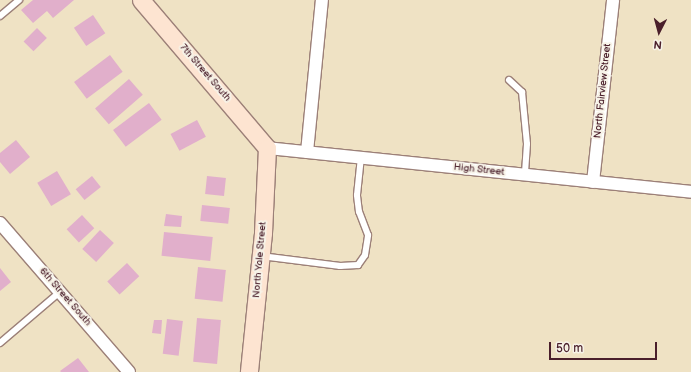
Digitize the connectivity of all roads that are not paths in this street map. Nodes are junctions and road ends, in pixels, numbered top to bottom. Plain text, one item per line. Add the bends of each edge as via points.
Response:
1 (19, 0) edge
2 (141, 0) edge
3 (322, 0) edge
4 (613, 0) edge
5 (0, 16) edge
6 (509, 80) dead end
7 (267, 148) junction
8 (307, 152) junction
9 (361, 158) junction
10 (525, 175) junction
11 (593, 182) junction
12 (691, 192) edge
13 (0, 222) edge
14 (260, 256) junction
15 (60, 292) junction
16 (0, 343) edge
17 (129, 372) edge
18 (249, 372) edge

1 - 5 lane
2 - 7 main road, 7th Street South
3 - 8 street
4 - 11 street, North Fairview Street
6 - 10 lane via 522,92 527,144
7 - 8 street, High Street
7 - 14 main road, North Yale Street
8 - 9 street, High Street
9 - 10 street, High Street
9 - 14 lane via 357,195 359,212 368,235 365,255 358,265 340,266
10 - 11 street, High Street
11 - 12 street, High Street
13 - 15 street, 6th Street South
14 - 18 main road, North Yale Street
15 - 16 lane
15 - 17 street, 6th Street South

